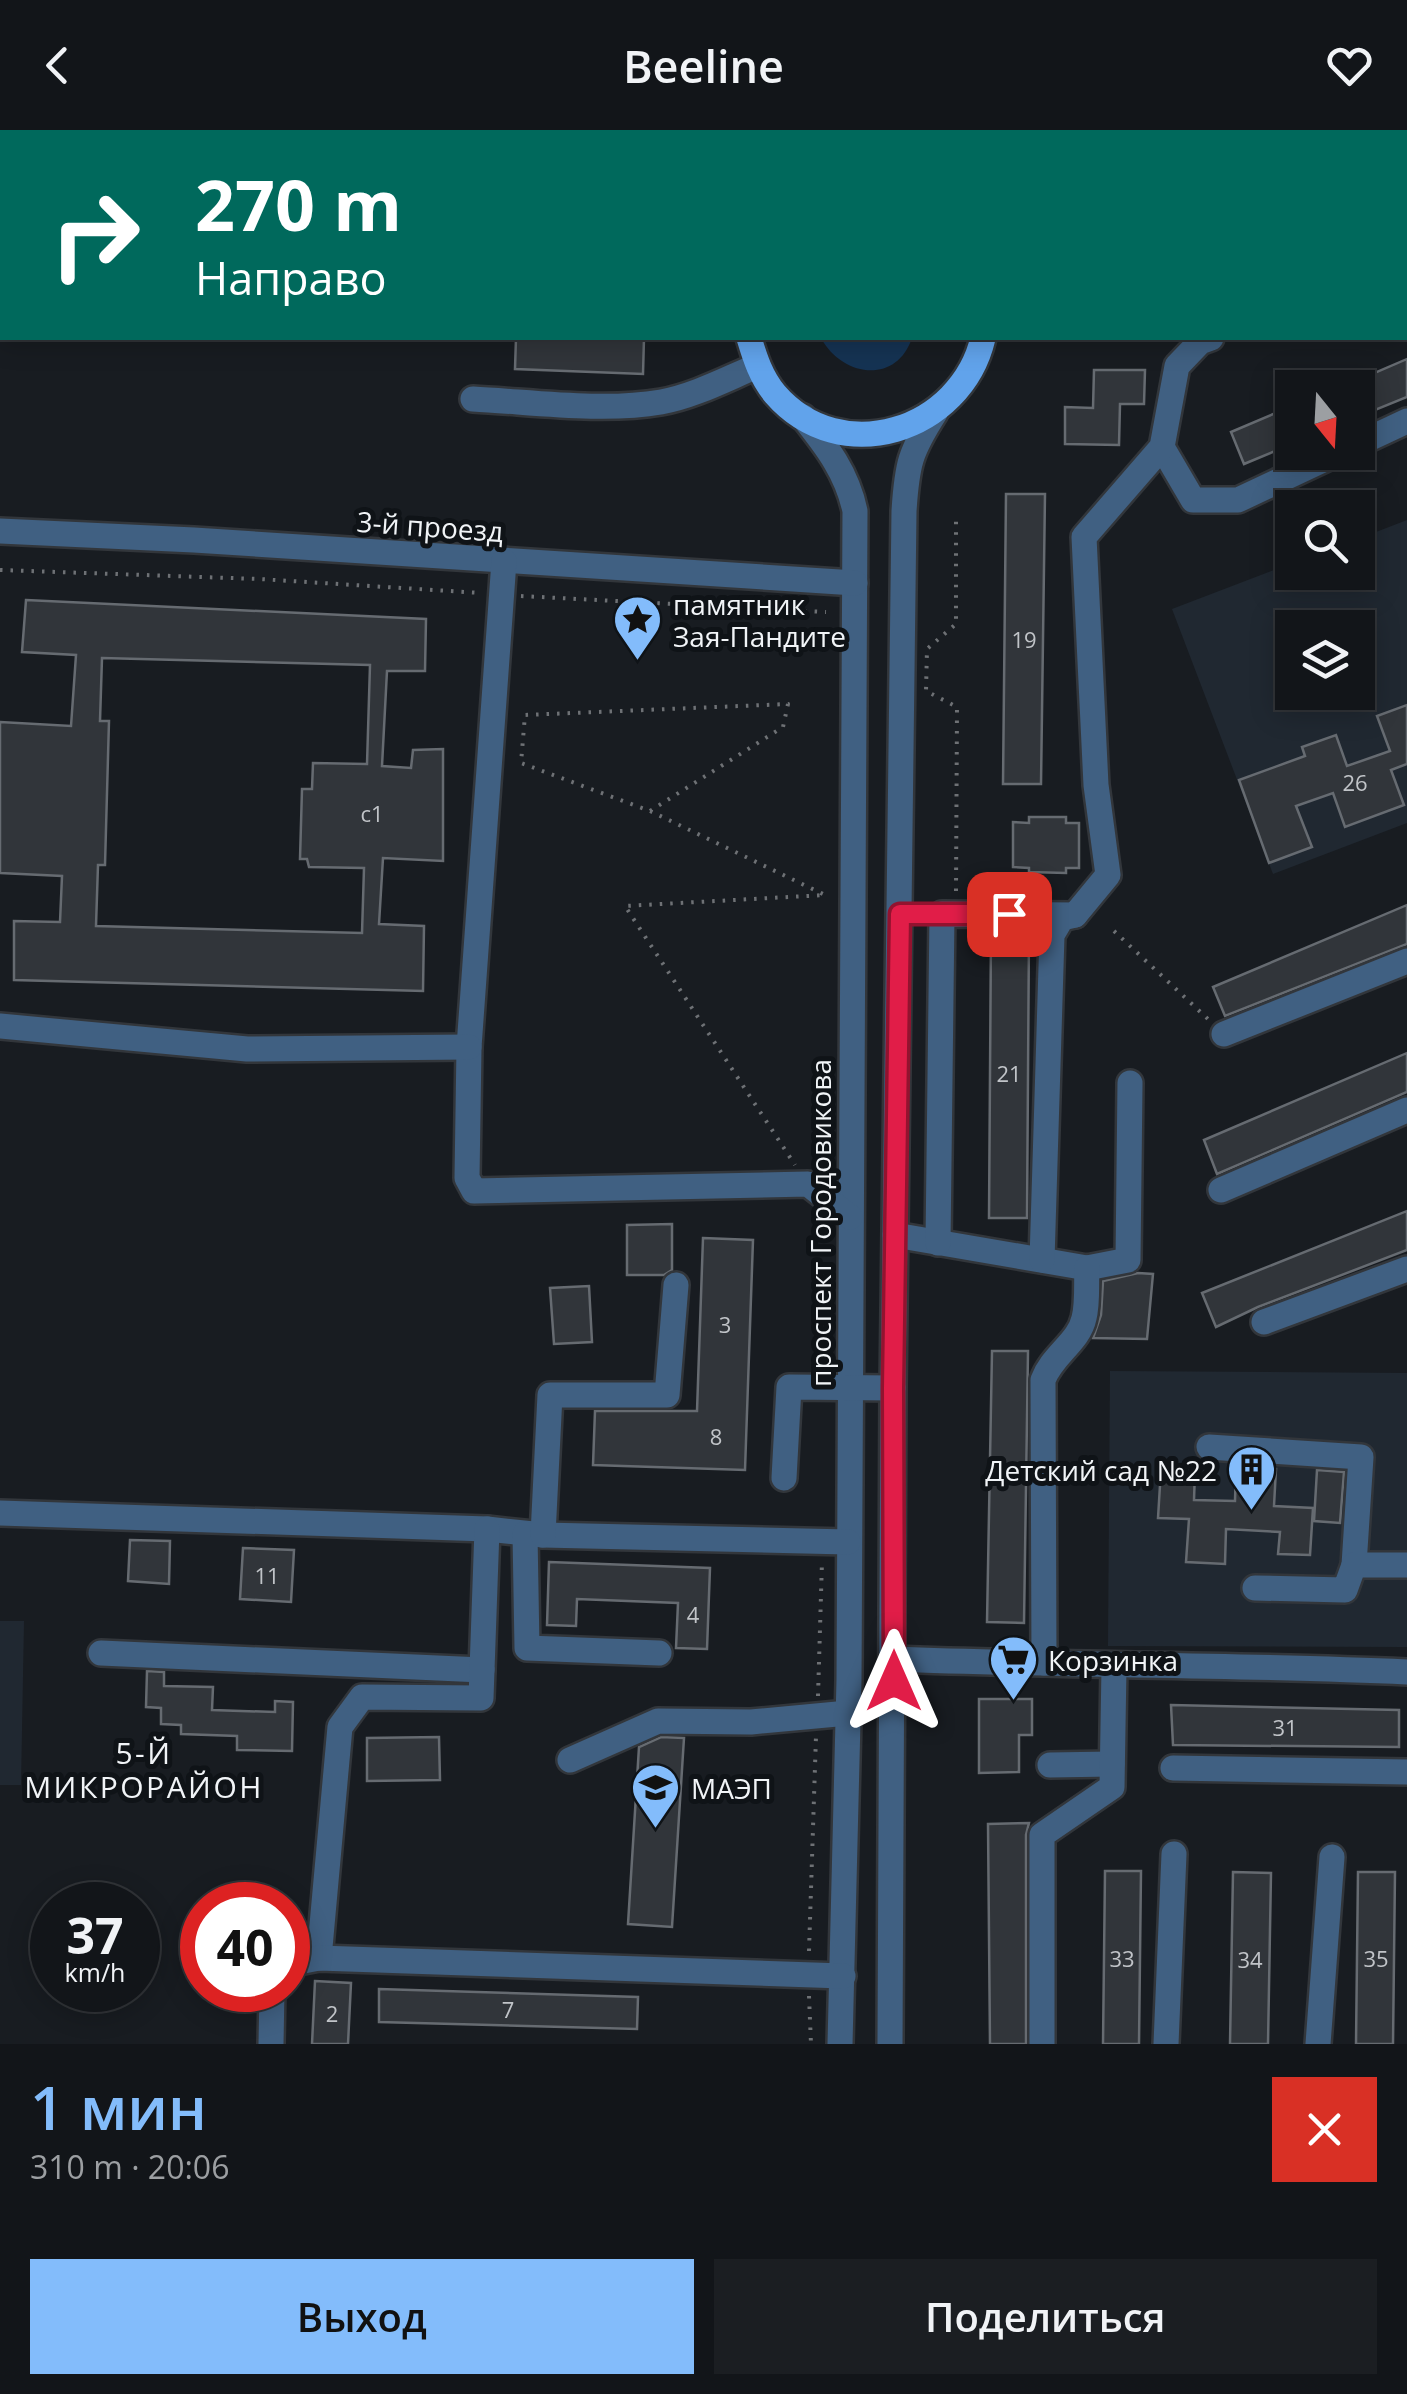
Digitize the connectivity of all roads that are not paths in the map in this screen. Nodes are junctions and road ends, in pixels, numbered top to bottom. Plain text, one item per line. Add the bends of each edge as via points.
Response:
1 (750, 340) edge
2 (1206, 340) edge
3 (980, 348) edge
4 (757, 366) junction
5 (473, 398) dead end
6 (936, 412) junction
7 (803, 417) junction
8 (1407, 421) edge
9 (1375, 436) edge
10 (1162, 447) junction
11 (1302, 470) edge
12 (0, 530) edge
13 (504, 561) junction
14 (856, 582) junction
15 (900, 914) junction
16 (942, 914) junction
17 (1075, 916) junction
18 (1407, 961) edge
19 (0, 1026) edge
20 (1224, 1034) road end
21 (469, 1046) junction
22 (1130, 1083) dead end
23 (1407, 1110) edge
24 (1221, 1190) dead end
25 (850, 1218) junction
26 (895, 1235) junction
27 (938, 1243) junction
28 (1042, 1260) junction
29 (1087, 1268) junction
30 (1407, 1268) edge
31 (676, 1285) dead end
32 (1264, 1322) dead end
33 (893, 1388) junction
34 (849, 1389) junction
35 (1208, 1447) dead end
36 (784, 1478) dead end
37 (0, 1513) edge
38 (486, 1530) junction
39 (534, 1535) junction
40 (835, 1542) junction
41 (1354, 1565) junction
42 (1407, 1565) edge
43 (1256, 1588) dead end
44 (101, 1653) dead end
45 (659, 1653) dead end
46 (1044, 1663) junction
47 (1114, 1667) junction
48 (482, 1670) junction
49 (894, 1670) junction
50 (1407, 1672) edge
51 (849, 1680) junction
52 (848, 1713) junction
53 (570, 1760) dead end
54 (1112, 1764) junction
55 (1050, 1765) dead end
56 (1173, 1768) dead end
57 (1407, 1772) edge
58 (1174, 1854) dead end
59 (1332, 1858) dead end
60 (320, 1958) junction
61 (310, 1960) edge
62 (843, 1976) junction
63 (271, 2012) edge
64 (270, 2044) edge
65 (840, 2044) edge
66 (890, 2044) edge
67 (1042, 2044) edge
68 (1166, 2044) edge
69 (1318, 2044) edge

1 - 4 main road
2 - 10 street via 1177,366
3 - 6 main road via 960,388
4 - 5 street via 661,402
4 - 7 main road via 776,395
6 - 7 main road via 904,428 870,434 835,431
6 - 15 street via 906,471
7 - 14 street, проспект Городовикова via 850,486
8 - 9 street
10 - 11 street via 1193,500 1238,500
10 - 17 street via 1084,537 1096,785 1108,875
12 - 13 street, 3-й проезд
13 - 14 street, 3-й проезд
13 - 21 street
14 - 25 street, проспект Городовикова
15 - 16 street
15 - 26 street
16 - 17 street
16 - 27 street
17 - 28 street via 1062,918 1052,935
18 - 20 street
19 - 21 street via 247,1049
21 - 25 street via 466,1178 474,1191 808,1184
22 - 29 street via 1128,1260
23 - 24 street
25 - 34 street, проспект Городовикова
26 - 27 street
26 - 33 street
27 - 28 street
28 - 29 street
29 - 46 street via 1084,1320 1043,1380
30 - 32 street
31 - 39 street via 667,1396 550,1395
33 - 34 street
33 - 49 street
34 - 36 street via 790,1386
34 - 40 street, проспект Городовикова
35 - 41 street via 1361,1457
37 - 38 street
38 - 39 street
38 - 48 street
39 - 40 street
39 - 45 street via 527,1648
40 - 51 street, проспект Городовикова
41 - 42 street
41 - 43 street via 1345,1590
44 - 48 street
46 - 47 street
46 - 49 street
47 - 50 street
47 - 54 street
48 - 60 street via 481,1698 362,1697 340,1727
49 - 51 street
49 - 66 street
51 - 52 street, проспект Городовикова
52 - 53 street via 658,1721
52 - 62 street, проспект Городовикова
54 - 55 street
54 - 67 street via 1112,1787 1042,1835
56 - 57 street
58 - 68 street
59 - 69 street
60 - 61 street
60 - 62 street
62 - 65 street, проспект Городовикова
63 - 64 street

